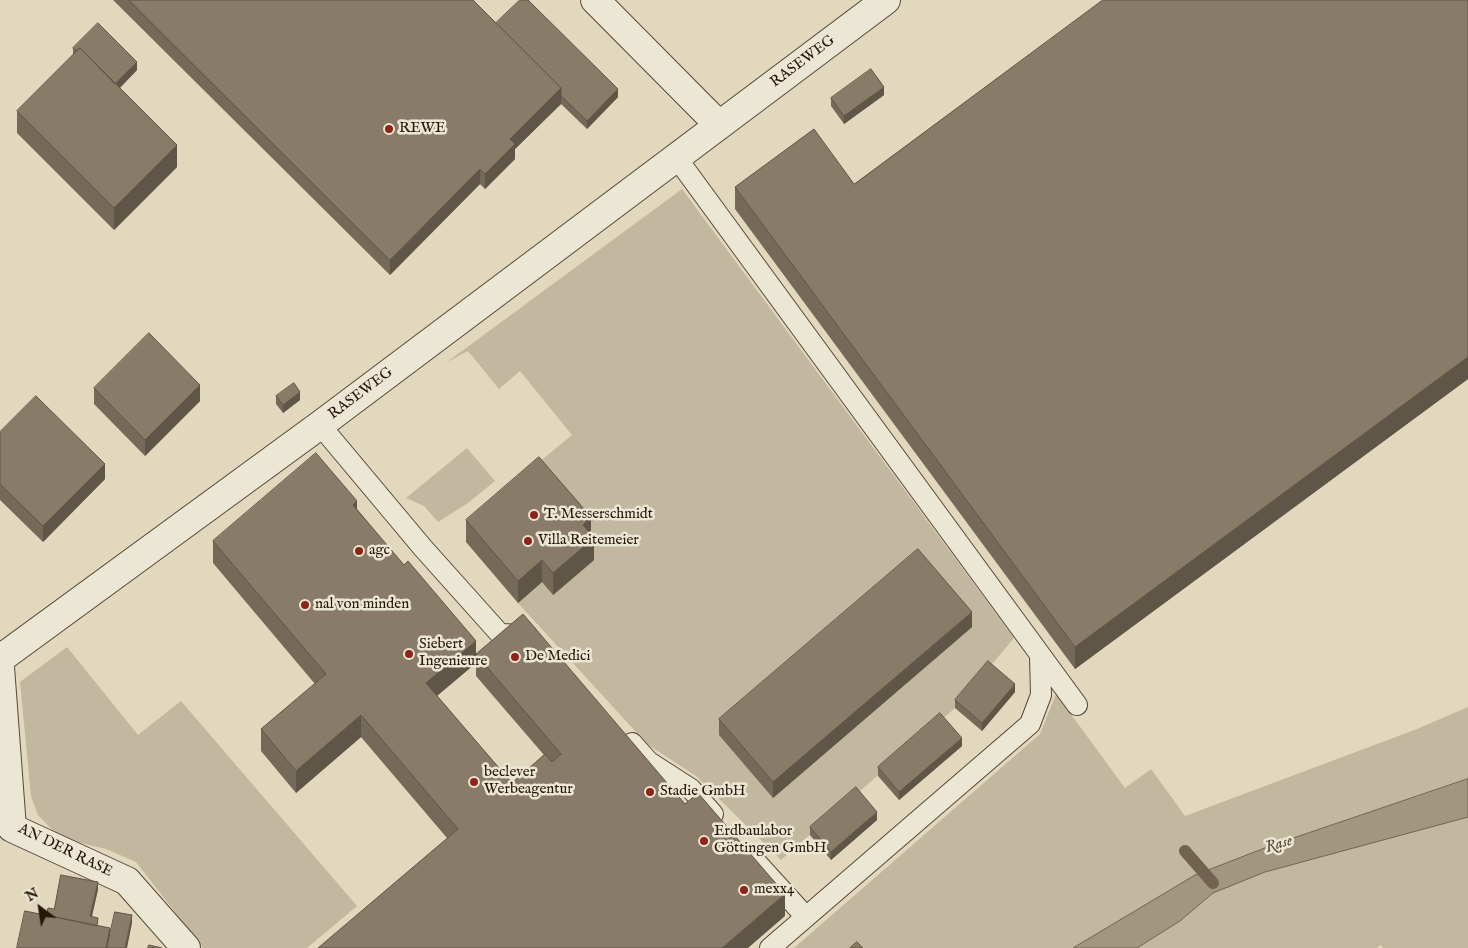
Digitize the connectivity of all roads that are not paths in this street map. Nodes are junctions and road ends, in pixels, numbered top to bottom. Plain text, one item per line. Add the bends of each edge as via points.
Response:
1 (595, 0) edge
2 (886, 0) edge
3 (719, 125) junction
4 (676, 157) junction
5 (320, 425) junction
6 (544, 643) edge
7 (1040, 655) junction
8 (0, 659) edge
9 (0, 667) edge
10 (1076, 705) dead end
11 (623, 732) edge
12 (723, 825) edge
13 (742, 846) edge
14 (806, 917) junction
15 (186, 948) edge
16 (770, 948) edge

1 - 3 street
2 - 3 street, RASEWEG
3 - 4 street, RASEWEG
4 - 5 street, RASEWEG
4 - 7 lane
5 - 6 lane via 500,634 538,636
5 - 8 street, RASEWEG
7 - 10 lane
7 - 14 lane via 1041,694 1030,724
9 - 15 street, AN DER RASE via 12,828 127,881
11 - 12 lane via 649,762 691,789
13 - 14 lane
14 - 16 lane

